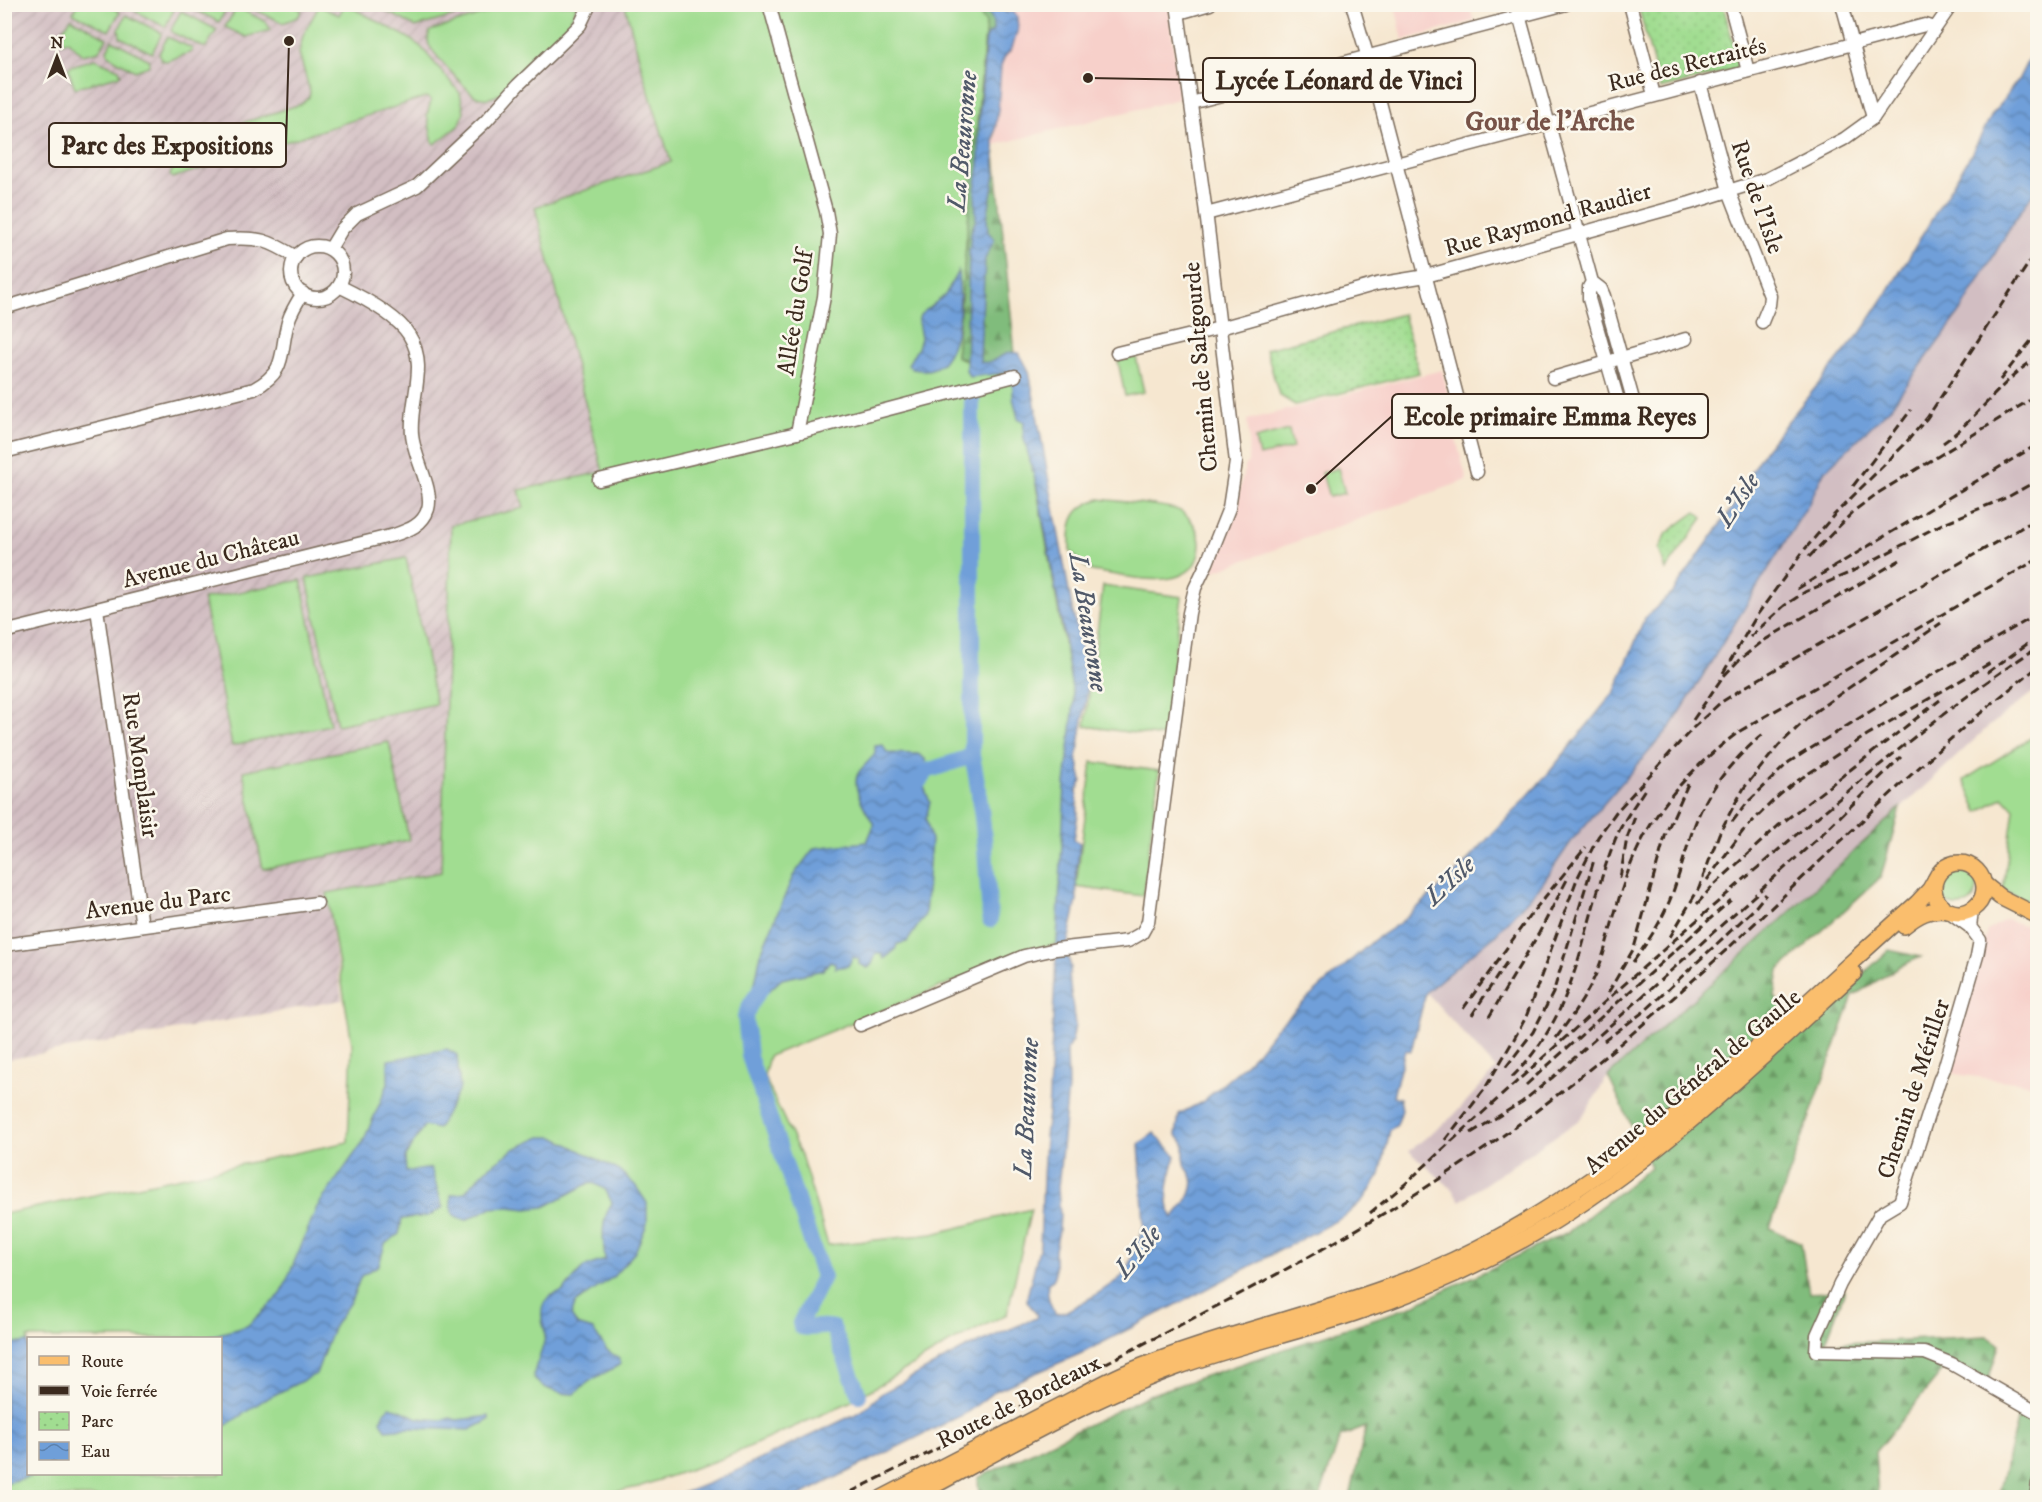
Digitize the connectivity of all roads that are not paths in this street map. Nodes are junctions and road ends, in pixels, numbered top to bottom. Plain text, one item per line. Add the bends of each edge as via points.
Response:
1 (590, 4) edge
2 (597, 4) edge
3 (769, 4) edge
4 (1210, 4) edge
5 (1352, 4) edge
6 (1566, 4) edge
7 (1630, 4) edge
8 (1730, 4) edge
9 (1842, 4) edge
10 (1952, 4) edge
11 (1178, 9) edge
12 (1518, 11) edge
13 (1935, 28) junction
14 (1853, 45) junction
15 (1367, 57) junction
16 (1748, 71) junction
17 (1700, 83) junction
18 (1654, 95) junction
19 (1191, 104) junction
20 (1873, 117) junction
21 (486, 121) junction
22 (1548, 123) junction
23 (1396, 164) junction
24 (1729, 191) junction
25 (1206, 214) junction
26 (1578, 234) junction
27 (330, 249) junction
28 (296, 257) junction
29 (1426, 276) junction
30 (1592, 282) junction
31 (339, 286) junction
32 (303, 293) junction
33 (1604, 296) junction
34 (1589, 301) junction
35 (4, 308) edge
36 (1762, 322) dead end
37 (1220, 328) junction
38 (1686, 339) dead end
39 (1117, 353) dead end
40 (1621, 358) junction
41 (1607, 362) junction
42 (1015, 376) dead end
43 (1553, 378) dead end
44 (797, 433) junction
45 (4, 452) edge
46 (1477, 472) dead end
47 (599, 480) dead end
48 (97, 609) junction
49 (4, 632) edge
50 (1935, 880) junction
51 (1984, 884) junction
52 (317, 903) dead end
53 (1975, 907) junction
54 (1948, 911) junction
55 (2037, 916) edge
56 (142, 926) junction
57 (1971, 927) junction
58 (4, 945) edge
59 (860, 1025) dead end
60 (1180, 1360) junction
61 (2037, 1413) edge
62 (2037, 1483) edge
63 (882, 1497) edge
64 (911, 1497) edge
65 (2036, 1497) edge

1 - 21 street via 580,25
2 - 21 street via 581,36
3 - 44 street, Allée du Golf via 830,234 824,297
4 - 11 street
5 - 15 street
6 - 12 street
7 - 18 street
8 - 16 street
9 - 14 street
10 - 13 street, Rue Raymond Raudier
11 - 19 street, Chemin de Saltgourde
12 - 15 street
12 - 22 street
13 - 14 street, Rue des Retraités via 1925,25
13 - 20 street, Rue Raymond Raudier
14 - 16 street, Rue des Retraités
14 - 20 street
15 - 19 street
15 - 23 street
16 - 17 street, Rue des Retraités
17 - 18 street, Rue des Retraités
17 - 24 street, Rue de l'Isle
18 - 22 street, Rue des Retraités
19 - 25 street, Chemin de Saltgourde
20 - 24 street, Rue Raymond Raudier via 1844,139 1787,169
21 - 27 street via 417,186 357,214
22 - 23 street, Rue des Retraités
22 - 26 street
23 - 25 street, Rue des Retraités
23 - 29 street
24 - 26 street, Rue Raymond Raudier
24 - 36 street, Rue de l'Isle via 1770,296
25 - 37 street, Chemin de Saltgourde
26 - 29 street, Rue Raymond Raudier
26 - 30 street
27 - 28 street via 315,246
27 - 31 street via 343,270
28 - 32 street via 291,273
28 - 35 street via 254,238 227,240
29 - 37 street, Rue Raymond Raudier via 1377,284
29 - 46 street
30 - 33 street
30 - 34 street via 1588,287
31 - 32 street via 319,297
31 - 48 street, Avenue du Château via 399,323 416,350 417,382 411,424 429,497 424,518 394,535
32 - 45 street via 288,322 277,369 268,381 254,389
33 - 34 street via 1602,302
33 - 40 street
34 - 41 street
37 - 39 street, Rue Raymond Raudier
37 - 59 street, Chemin de Saltgourde via 1236,462 1228,508 1195,588 1189,613 1148,922 1142,933 1128,941 1024,956
38 - 40 street
40 - 41 street
40 - 41 street via 1634,403 1620,407
41 - 43 street
42 - 44 street
44 - 47 street
48 - 49 street, Avenue du Château
48 - 56 street, Rue Monplaisir
50 - 51 main road, Avenue du Général de Gaulle via 1950,864 1963,863 1975,868
50 - 54 main road via 1935,898
50 - 60 main road, Avenue du Général de Gaulle via 1917,903 1712,1085 1627,1155 1561,1200 1471,1252 1408,1280
51 - 53 main road via 1983,897
51 - 55 main road, Avenue du Général de Gaulle
52 - 56 street, Avenue du Parc
53 - 54 main road, Avenue du Général de Gaulle via 1965,913
53 - 55 main road, Avenue du Général de Gaulle via 1990,906
53 - 57 street, Chemin de Mériller
54 - 57 street
54 - 60 main road, Avenue du Général de Gaulle via 1929,910 1917,916 1698,1114 1611,1184 1535,1233 1420,1289 1357,1313
56 - 58 street, Avenue du Parc
57 - 61 street, Chemin de Mériller via 1980,940 1977,956 1900,1202 1880,1214 1851,1264 1817,1335 1816,1351 1925,1353 1952,1364
60 - 63 main road, Route de Bordeaux via 1124,1373
60 - 64 main road, Route de Bordeaux
62 - 65 street

